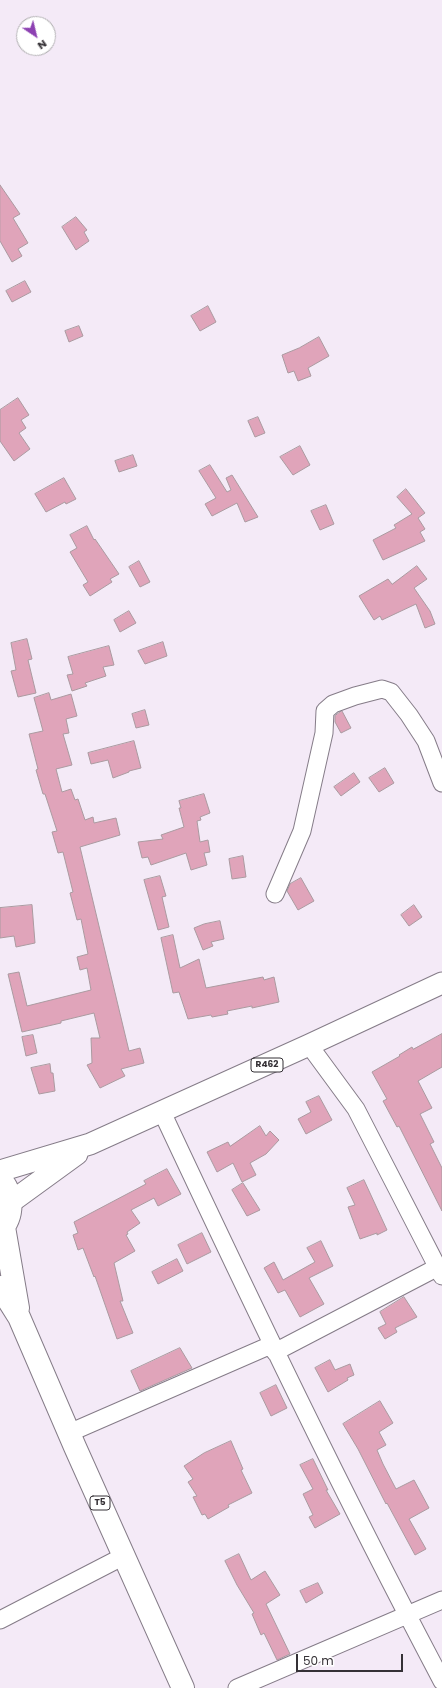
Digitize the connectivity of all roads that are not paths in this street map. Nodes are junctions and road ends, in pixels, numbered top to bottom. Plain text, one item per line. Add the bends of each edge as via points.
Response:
1 (442, 783) edge
2 (275, 894) dead end
3 (442, 984) edge
4 (310, 1045) junction
5 (162, 1112) junction
6 (90, 1144) junction
7 (0, 1171) edge
8 (0, 1179) edge
9 (11, 1202) junction
10 (2, 1229) edge
11 (440, 1272) edge
12 (0, 1287) edge
13 (19, 1317) junction
14 (273, 1349) junction
15 (69, 1433) junction
16 (124, 1556) junction
17 (442, 1600) edge
18 (407, 1616) junction
19 (0, 1620) edge
20 (442, 1681) edge
21 (183, 1688) edge
22 (237, 1688) edge

1 - 2 street via 426,741 391,692 382,689 333,704 325,711 324,733 302,831
3 - 4 main road, R462
4 - 5 main road, R462
4 - 11 street via 356,1109
5 - 6 main road, R462
5 - 14 street
6 - 7 main road, R462
6 - 9 main road, R462
8 - 9 highway via 8,1189
9 - 10 highway via 10,1215
10 - 13 highway, T5
11 - 14 street
12 - 13 highway, T5
13 - 15 highway, T5
14 - 15 street
14 - 18 street
15 - 16 highway, T5
16 - 19 street
16 - 21 highway, T5
17 - 18 street
18 - 20 street
18 - 22 street

